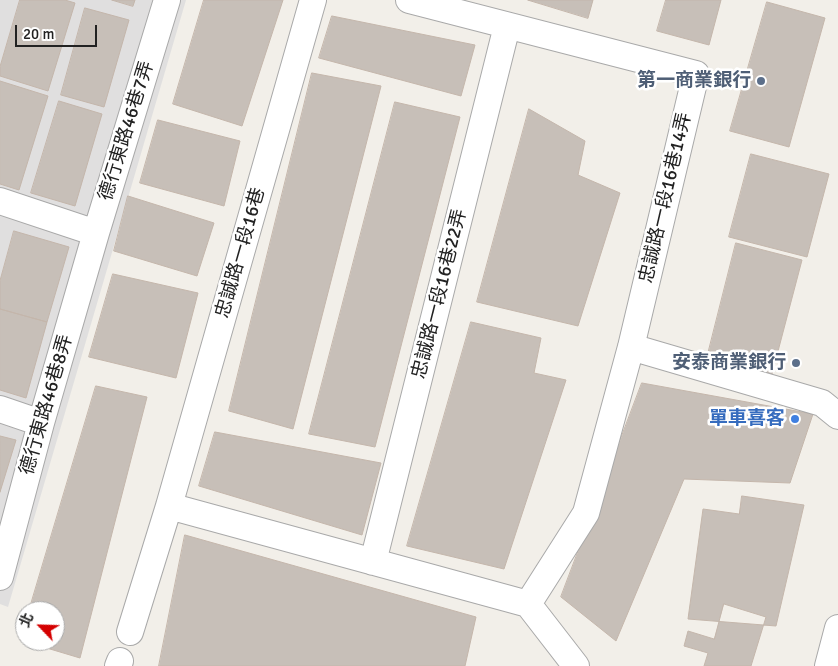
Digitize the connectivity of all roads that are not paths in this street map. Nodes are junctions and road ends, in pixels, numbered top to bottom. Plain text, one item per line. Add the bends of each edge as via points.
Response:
1 (167, 0) edge
2 (313, 0) edge
3 (409, 0) edge
4 (507, 26) junction
5 (0, 200) edge
6 (96, 233) junction
7 (631, 347) junction
8 (0, 409) edge
9 (838, 416) edge
10 (41, 423) junction
11 (169, 506) junction
12 (373, 562) junction
13 (0, 577) edge
14 (528, 604) junction
15 (838, 628) edge
16 (130, 632) dead end
17 (576, 666) edge
18 (828, 666) edge

1 - 6 street, 德行東路46巷7弄
2 - 11 street, 忠誠路一段16巷
3 - 4 street, 忠誠路一段16巷14弄
4 - 7 street, 忠誠路一段16巷14弄 via 696,74
4 - 12 street, 忠誠路一段16巷22弄
5 - 6 street
6 - 10 street, 德行東路46巷8弄
7 - 9 street via 822,403
7 - 14 street, 忠誠路一段16巷14弄 via 586,513
8 - 10 street
10 - 13 street, 德行東路46巷8弄
11 - 12 street
11 - 16 street, 忠誠路一段16巷
12 - 14 street
14 - 17 street
15 - 18 street

